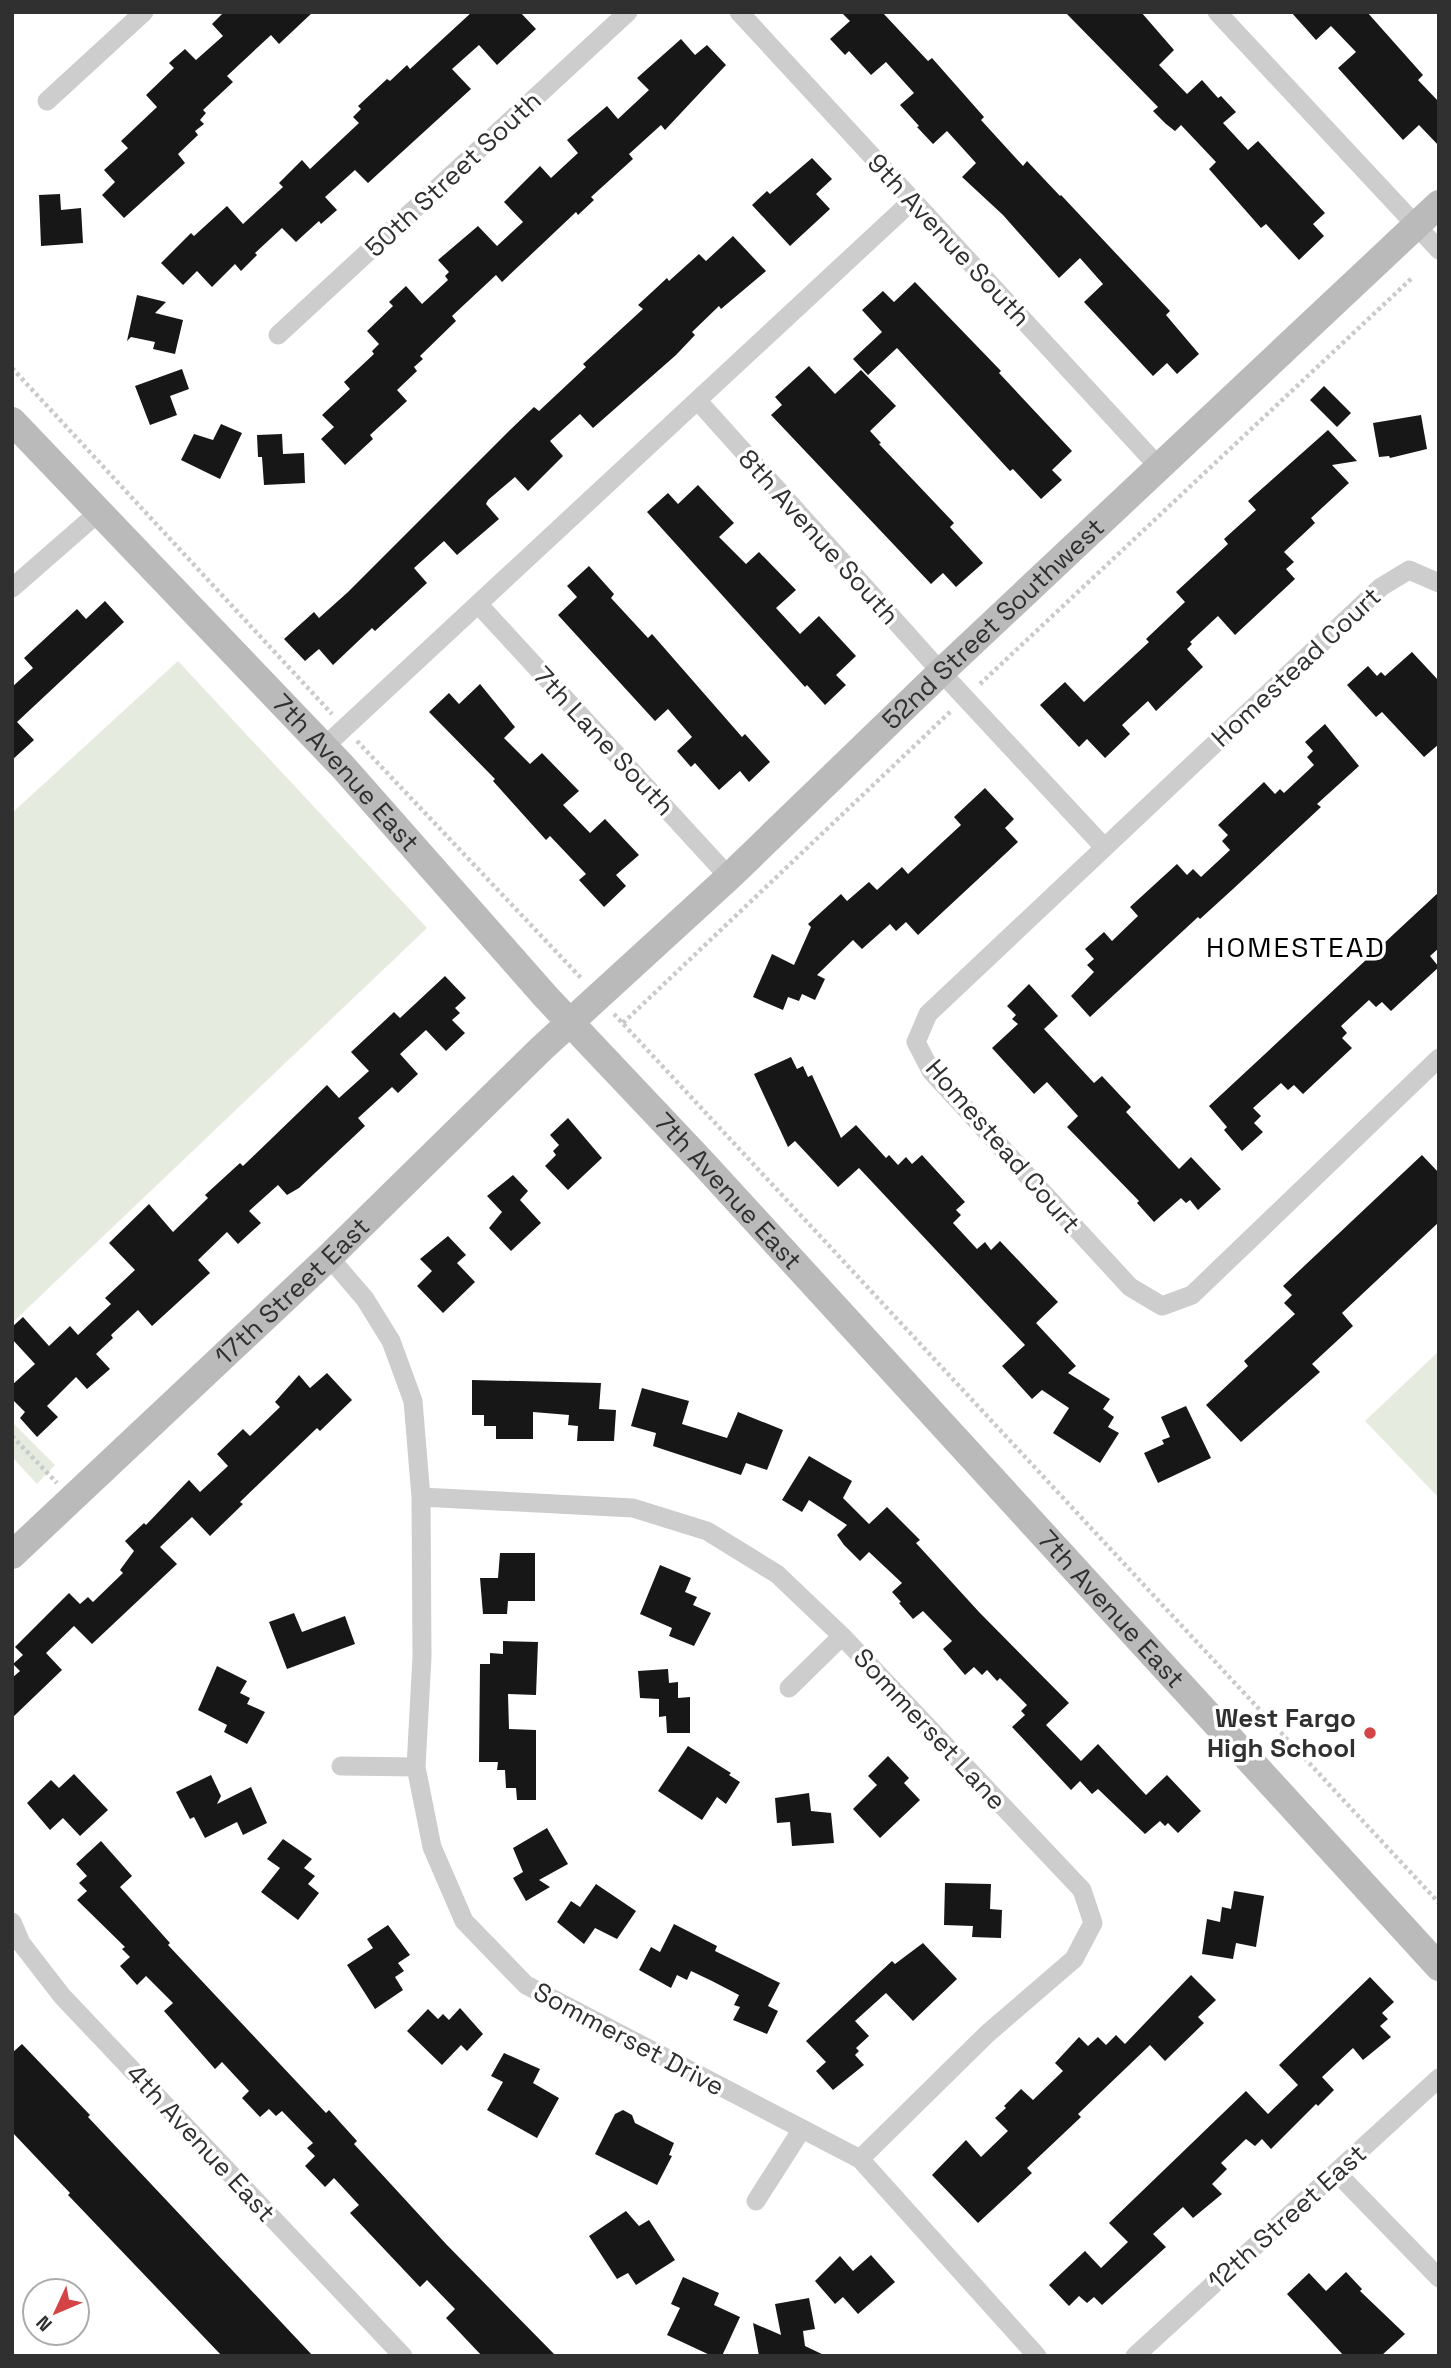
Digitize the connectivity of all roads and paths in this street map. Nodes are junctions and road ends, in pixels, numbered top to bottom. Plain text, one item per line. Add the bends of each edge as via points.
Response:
1 (144, 12) edge
2 (628, 12) edge
3 (739, 12) edge
4 (1217, 12) edge
5 (47, 101) dead end
6 (913, 200) junction
7 (1439, 204) edge
8 (1416, 225) junction
9 (1439, 250) edge
10 (1413, 277) dead end
11 (278, 335) dead end
12 (12, 368) edge
13 (698, 401) junction
14 (12, 421) edge
15 (1159, 467) junction
16 (99, 512) junction
17 (1439, 583) edge
18 (12, 588) edge
19 (479, 605) junction
20 (941, 672) junction
21 (965, 698) junction
22 (345, 728) junction
23 (324, 747) junction
24 (1103, 846) junction
25 (729, 877) junction
26 (598, 997) junction
27 (570, 1023) junction
28 (622, 1023) junction
29 (1439, 1058) edge
30 (329, 1257) junction
31 (12, 1436) edge
32 (421, 1497) junction
33 (72, 1499) junction
34 (12, 1555) edge
35 (842, 1636) junction
36 (789, 1688) dead end
37 (341, 1766) dead end
38 (416, 1767) junction
39 (1439, 1903) edge
40 (12, 1922) edge
41 (1439, 1967) edge
42 (1439, 2078) edge
43 (802, 2129) junction
44 (860, 2159) junction
45 (1336, 2172) junction
46 (756, 2202) dead end
47 (1439, 2278) edge
48 (403, 2356) edge
49 (1037, 2356) edge
50 (1135, 2356) edge

1 - 5 street
2 - 11 street, 50th Street South
3 - 6 street, 9th Avenue South
4 - 8 street
6 - 13 street
6 - 15 street, 9th Avenue South
7 - 8 street
8 - 9 street
8 - 15 street, 52nd Street Southwest
10 - 21 path
12 - 22 path
13 - 19 street
13 - 20 street, 8th Avenue South
14 - 16 street, 7th Avenue East
15 - 20 street, 52nd Street Southwest
16 - 18 street
16 - 23 street, 7th Avenue East
17 - 24 street, Homestead Court via 1409,570 1381,587
19 - 22 street
19 - 25 street, 7th Lane South
20 - 21 street, 8th Avenue South
20 - 25 street, 52nd Street Southwest
21 - 24 street, 8th Avenue South
21 - 28 path
22 - 23 street
22 - 26 path
23 - 27 street, 7th Avenue East
24 - 29 street, Homestead Court via 928,1014 916,1042 931,1071 1130,1287 1162,1307 1192,1295
25 - 26 street, 52nd Street Southwest
26 - 27 street, 52nd Street Southwest
26 - 28 path
27 - 30 street, 17th Street East
27 - 41 street, 7th Avenue East
28 - 39 path
30 - 32 street, Sommerset Drive via 365,1299 391,1341 413,1401
30 - 33 street, 17th Street East
31 - 33 path
32 - 35 street, Sommerset Lane via 633,1508 707,1531 777,1574
32 - 38 street, Sommerset Drive via 422,1657
33 - 34 street, 17th Street East
35 - 36 street
35 - 44 street, Sommerset Lane via 1082,1890 1093,1923 1074,1959 987,2034
37 - 38 street
38 - 43 street, Sommerset Drive via 432,1847 464,1921 526,1985
40 - 48 street, 4th Avenue East via 21,1942 62,1996
42 - 45 street, 12th Street East
43 - 44 street, Sommerset Drive
43 - 46 street
44 - 49 street, Sommerset Drive
45 - 47 street
45 - 50 street, 12th Street East

